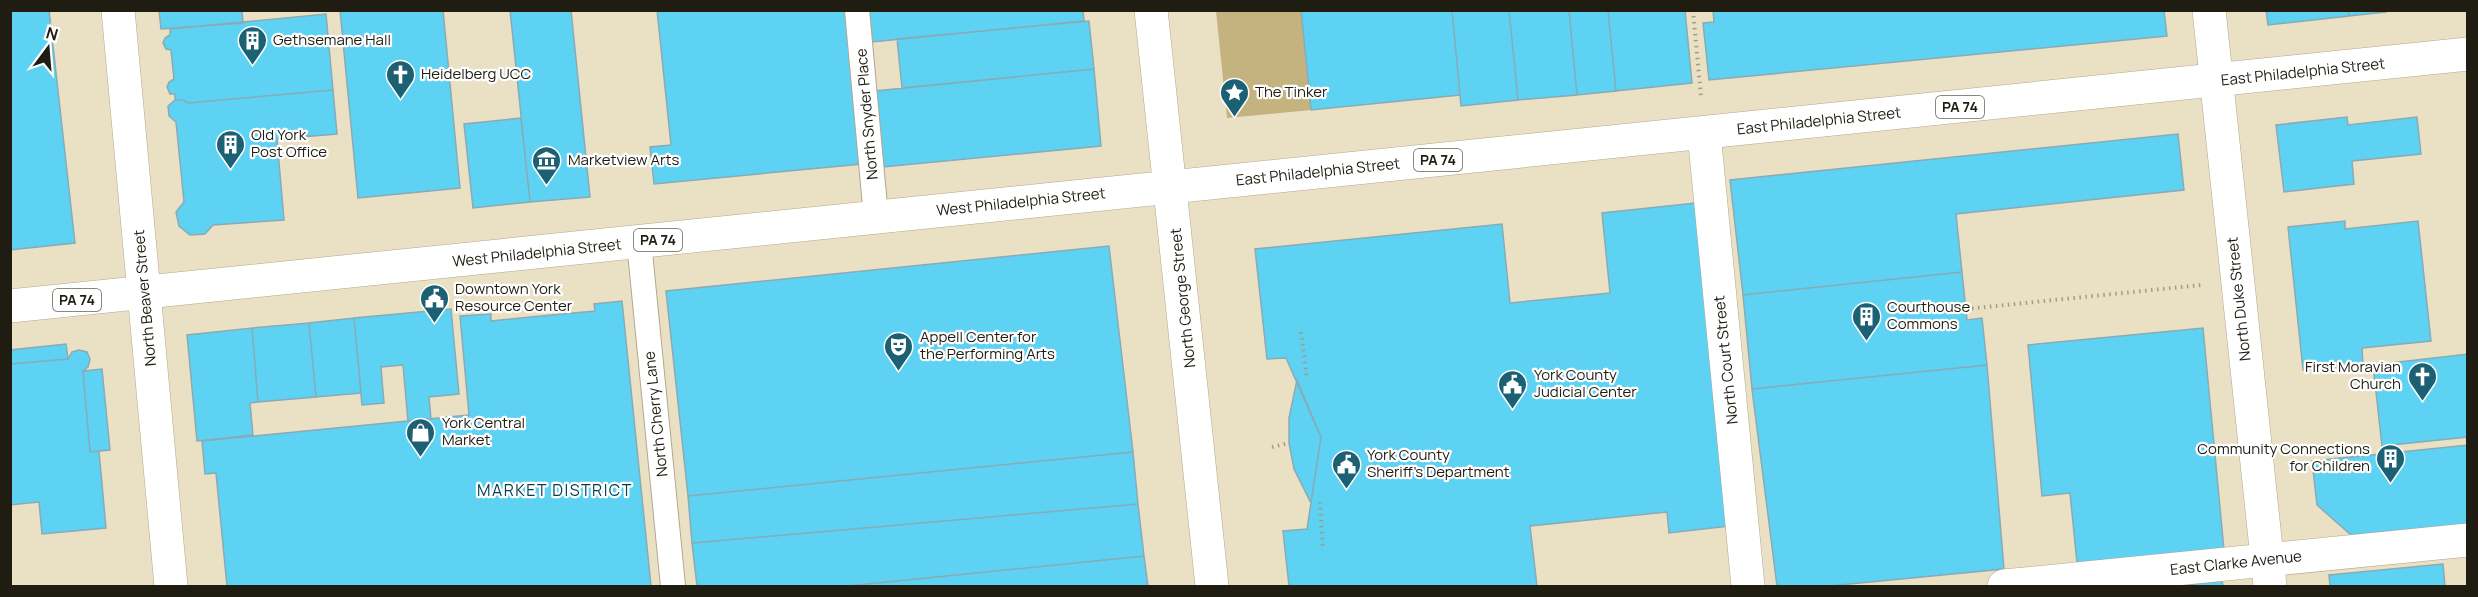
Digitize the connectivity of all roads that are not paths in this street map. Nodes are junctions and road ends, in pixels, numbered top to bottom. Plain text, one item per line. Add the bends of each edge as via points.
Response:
1 (118, 10) edge
2 (857, 10) edge
3 (1152, 10) edge
4 (2209, 10) edge
5 (2468, 54) edge
6 (2215, 81) junction
7 (1704, 133) junction
8 (1171, 186) junction
9 (876, 217) junction
10 (639, 242) junction
11 (144, 294) junction
12 (10, 306) edge
13 (2468, 540) edge
14 (2269, 573) edge
15 (171, 586) edge
16 (673, 586) edge
17 (1212, 586) edge
18 (1748, 586) edge
19 (2004, 586) edge

1 - 11 main road, North Beaver Street
2 - 9 lane, North Snyder Place
3 - 8 main road, North George Street
4 - 6 main road, North Duke Street
5 - 6 main road, East Philadelphia Street / PA 74
6 - 7 main road, East Philadelphia Street / PA 74
6 - 14 main road, North Duke Street
7 - 8 main road, East Philadelphia Street / PA 74
7 - 18 main road, North Court Street
8 - 9 main road, West Philadelphia Street / PA 74
8 - 17 main road, North George Street
9 - 10 main road, West Philadelphia Street / PA 74
10 - 11 main road, West Philadelphia Street / PA 74
10 - 16 lane, North Cherry Lane
11 - 12 main road, West Philadelphia Street / PA 74
11 - 15 main road, North Beaver Street
13 - 14 main road, East Clarke Avenue
14 - 19 main road, East Clarke Avenue

